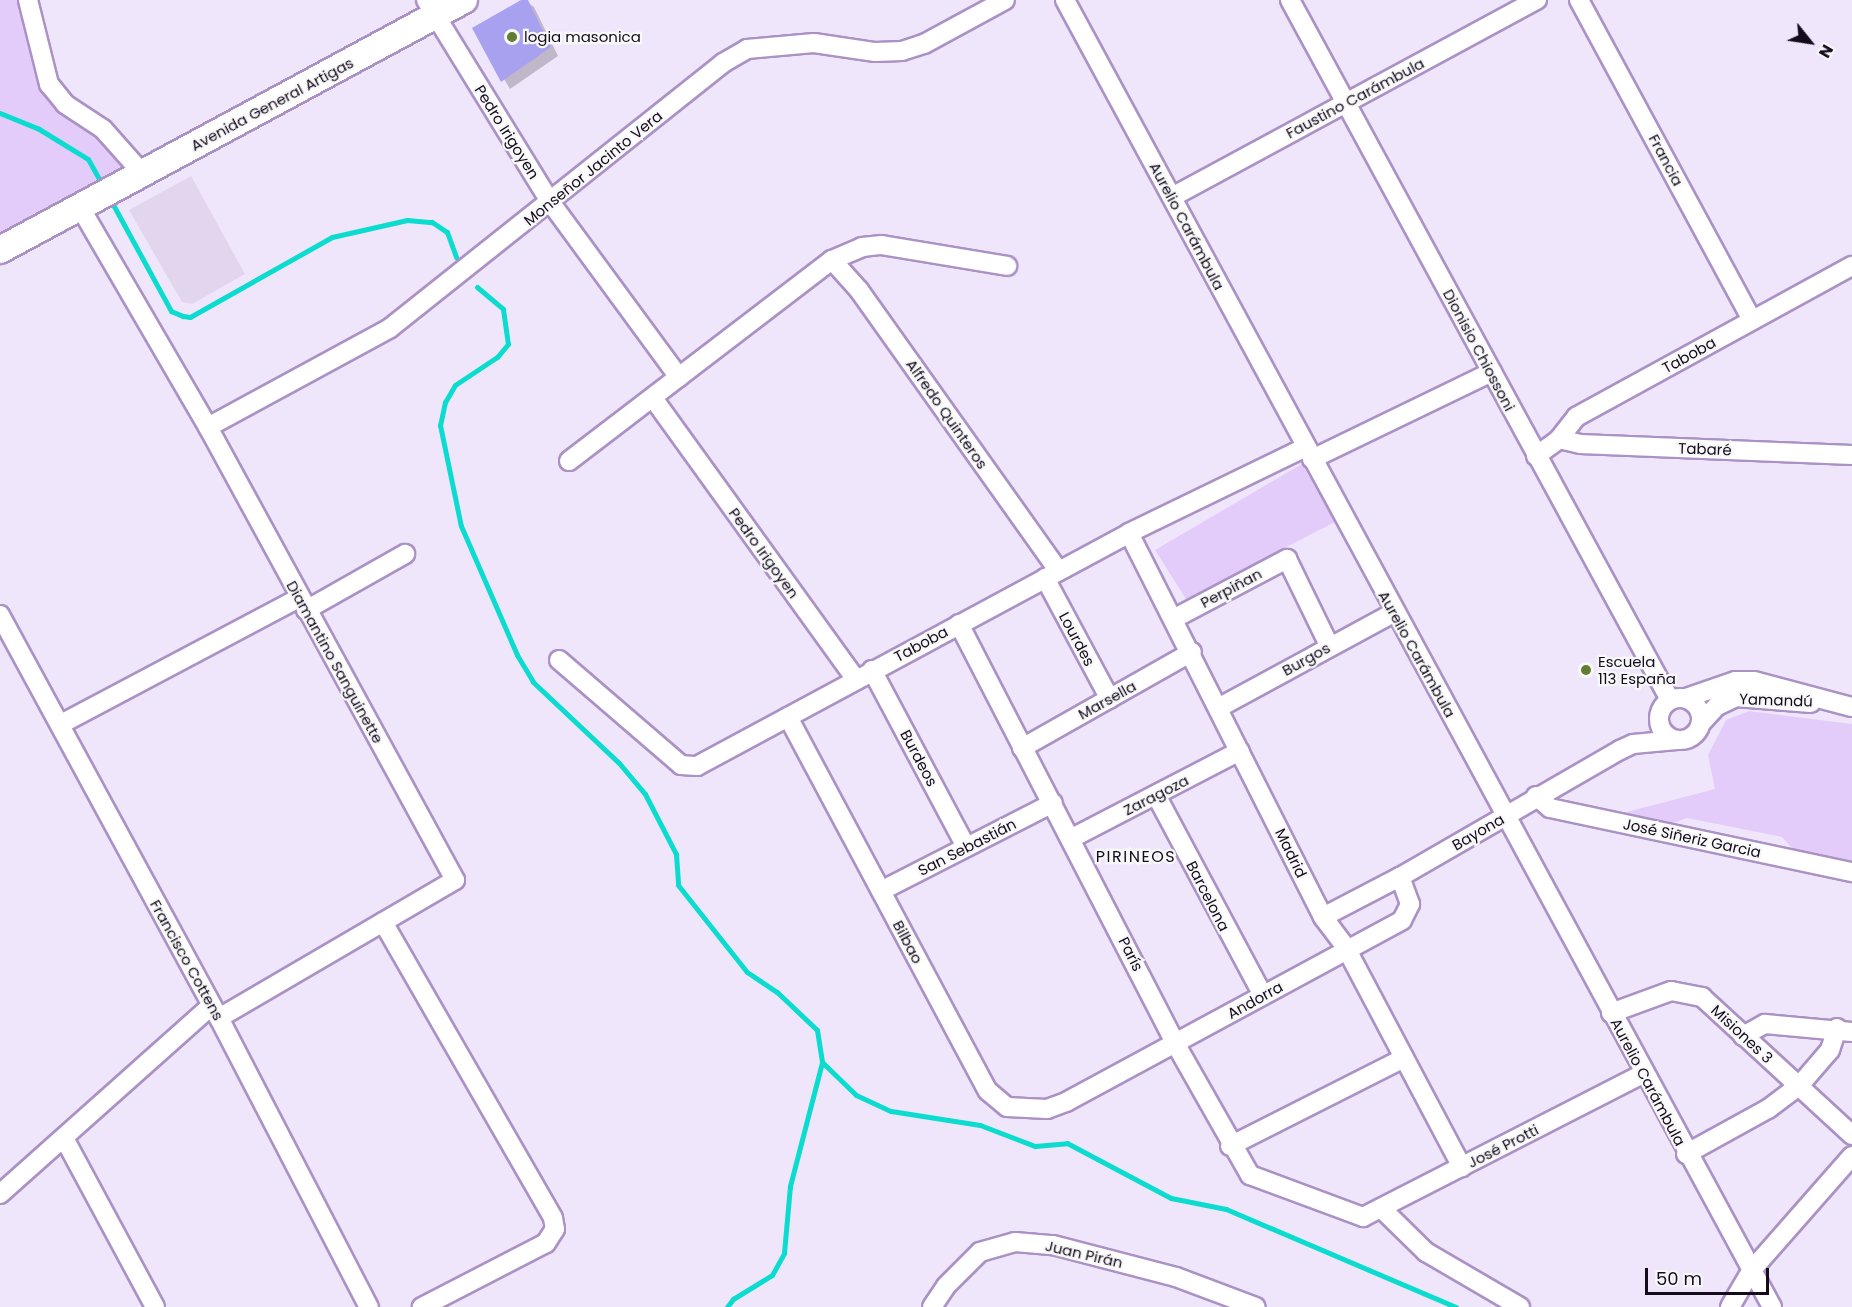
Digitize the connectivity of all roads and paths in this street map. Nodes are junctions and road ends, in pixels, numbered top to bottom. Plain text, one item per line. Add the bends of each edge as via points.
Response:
1 (28, 0) edge
2 (464, 0) edge
3 (1005, 0) edge
4 (1065, 0) edge
5 (1290, 0) edge
6 (1537, 0) edge
7 (1579, 0) edge
8 (430, 8) edge
9 (1344, 104) junction
10 (142, 173) junction
11 (1172, 197) junction
12 (88, 203) junction
13 (551, 203) junction
14 (0, 250) edge
15 (832, 260) junction
16 (1007, 266) dead end
17 (1852, 266) edge
18 (1752, 320) junction
19 (1492, 372) junction
20 (679, 377) junction
21 (653, 398) junction
22 (208, 427) junction
23 (1559, 440) junction
24 (1309, 453) junction
25 (1852, 455) edge
26 (1536, 456) junction
27 (568, 461) dead end
28 (1129, 533) junction
29 (405, 554) dead end
30 (1051, 574) junction
31 (302, 604) junction
32 (1393, 613) junction
33 (0, 615) edge
34 (1175, 618) junction
35 (959, 624) junction
36 (1329, 645) junction
37 (1192, 652) junction
38 (559, 660) dead end
39 (872, 670) junction
40 (855, 679) junction
41 (1110, 699) junction
42 (1678, 699) junction
43 (1824, 700) junction
44 (1220, 707) junction
45 (1852, 707) edge
46 (1659, 716) junction
47 (788, 717) junction
48 (1702, 722) junction
49 (61, 724) junction
50 (1677, 740) junction
51 (1633, 744) junction
52 (1022, 748) junction
53 (1240, 751) junction
54 (1156, 795) junction
55 (1536, 796) junction
56 (1053, 803) junction
57 (1508, 815) junction
58 (1072, 838) junction
59 (966, 847) junction
60 (1852, 872) edge
61 (1400, 878) junction
62 (881, 891) junction
63 (1323, 917) junction
64 (382, 922) junction
65 (1346, 948) junction
66 (1263, 995) junction
67 (215, 1012) junction
68 (1611, 1013) junction
69 (1845, 1030) edge
70 (1743, 1036) junction
71 (1175, 1043) junction
72 (1404, 1058) junction
73 (1643, 1074) junction
74 (1799, 1086) junction
75 (1066, 1102) joint
76 (1852, 1136) edge
77 (64, 1138) junction
78 (1230, 1146) junction
79 (1686, 1154) junction
80 (1852, 1156) edge
81 (1462, 1167) junction
82 (0, 1194) edge
83 (1381, 1208) junction
84 (1363, 1217) joint
85 (1751, 1272) junction
86 (155, 1307) edge
87 (369, 1307) edge
88 (423, 1307) edge
89 (932, 1307) edge
90 (1256, 1307) edge
91 (1520, 1307) edge
92 (1730, 1307) edge
93 (1772, 1307) edge

1 - 10 street via 49,84 65,104 103,129
2 - 8 main road, Avenida General Artigas
3 - 13 street, Monseñor Jacinto Vera via 924,44 902,51 875,52 814,43 747,49 723,63
4 - 11 street, Aurelio Carámbula
5 - 9 street, Dionisio Chiossoni
6 - 9 street, Faustino Carámbula
7 - 18 street, Francia
8 - 10 main road, Avenida General Artigas
8 - 13 street, Pedro Irigoyen
9 - 11 street, Faustino Carámbula
9 - 19 street, Dionisio Chiossoni
10 - 12 main road, Avenida General Artigas
11 - 24 street, Aurelio Carámbula
12 - 14 main road, Avenida General Artigas
12 - 22 street, Diamantino Sanguinette
13 - 20 street, Pedro Irigoyen
13 - 22 street, Monseñor Jacinto Vera via 390,328
15 - 16 street via 862,247 882,245
15 - 20 street
15 - 30 street, Alfredo Quinteros via 859,290
17 - 18 street, Taboba
18 - 23 street, Taboba via 1576,417
19 - 24 street, Taboba
19 - 26 street, Dionisio Chiossoni
20 - 21 street
21 - 27 street
21 - 40 street, Pedro Irigoyen
22 - 31 street, Diamantino Sanguinette
23 - 25 street, Tabaré
23 - 26 street, Taboba
24 - 28 street, Taboba
24 - 32 street, Aurelio Carámbula
26 - 42 street, Dionisio Chiossoni
28 - 30 street, Taboba
28 - 34 street, Madrid
29 - 31 street
30 - 35 street, Taboba
30 - 41 street, Lourdes
31 - 49 street
31 - 64 street, Diamantino Sanguinette via 455,880
32 - 36 street, Burgos
32 - 57 street, Aurelio Carámbula
33 - 49 street, Francisco Cottens
34 - 36 street, Perpiñan via 1287,559
34 - 37 street, Madrid
35 - 39 street, Taboba
35 - 52 street, París
36 - 44 street, Burgos
37 - 41 street, Marsella
37 - 44 street, Madrid
38 - 47 street, Taboba via 681,765 697,766
39 - 40 street, Taboba
39 - 59 street, Burdeos
40 - 47 street, Taboba
41 - 52 street, Marsella
42 - 43 street, Yamandú via 1735,681 1789,688
42 - 46 street
42 - 48 street via 1700,710
43 - 45 street, Yamandú
43 - 48 street, Yamandú via 1810,703 1736,697 1717,706
44 - 53 street, Madrid
46 - 50 street via 1665,734
46 - 51 street, Bayona
47 - 62 street, Bilbao
48 - 50 street via 1695,734
49 - 67 street, Francisco Cottens
50 - 51 street, Bayona
51 - 55 street, Bayona
52 - 56 street, París
53 - 54 street, Zaragoza
53 - 63 street, Madrid
54 - 58 street, Zaragoza
54 - 66 street, Barcelona
55 - 57 street, Bayona
55 - 60 street, José Siñeriz Garcia via 1550,808
56 - 58 street, París
56 - 59 street, San Sebastián
57 - 61 street, Bayona
57 - 68 street, Aurelio Carámbula
58 - 71 street, París
59 - 62 street, San Sebastián
61 - 63 street, Bayona
61 - 65 street, Andorra via 1408,892 1408,912 1402,920
62 - 75 street, Bilbao via 987,1091 1007,1107 1047,1109
63 - 65 street, Madrid
64 - 67 street, Diamantino Sanguinette
64 - 88 street via 553,1218 555,1229 546,1242
65 - 66 street, Andorra
65 - 72 street, Madrid
66 - 71 street, Andorra
67 - 77 street, Diamantino Sanguinette
67 - 87 street, Francisco Cottens
68 - 70 street, Misiones 3 via 1671,991 1687,992 1702,997
68 - 73 street, Aurelio Carámbula
69 - 70 street via 1765,1024
69 - 74 street
70 - 74 street, Misiones 3
71 - 75 street, Andorra
71 - 78 street, París
72 - 78 street
72 - 81 street, Madrid
73 - 79 street, Aurelio Carámbula
73 - 81 street, José Protti
74 - 76 street, Misiones 3
74 - 79 street via 1768,1109
77 - 82 street, Diamantino Sanguinette
77 - 86 street
78 - 84 street, París via 1250,1175
79 - 85 street, Aurelio Carámbula
80 - 85 street
81 - 83 street, José Protti
83 - 84 street, José Protti
83 - 91 street via 1426,1252
85 - 92 street
85 - 93 street, Aurelio Carámbula
89 - 90 street, Juan Pirán via 946,1286 980,1252 1016,1242 1053,1245 1176,1277

